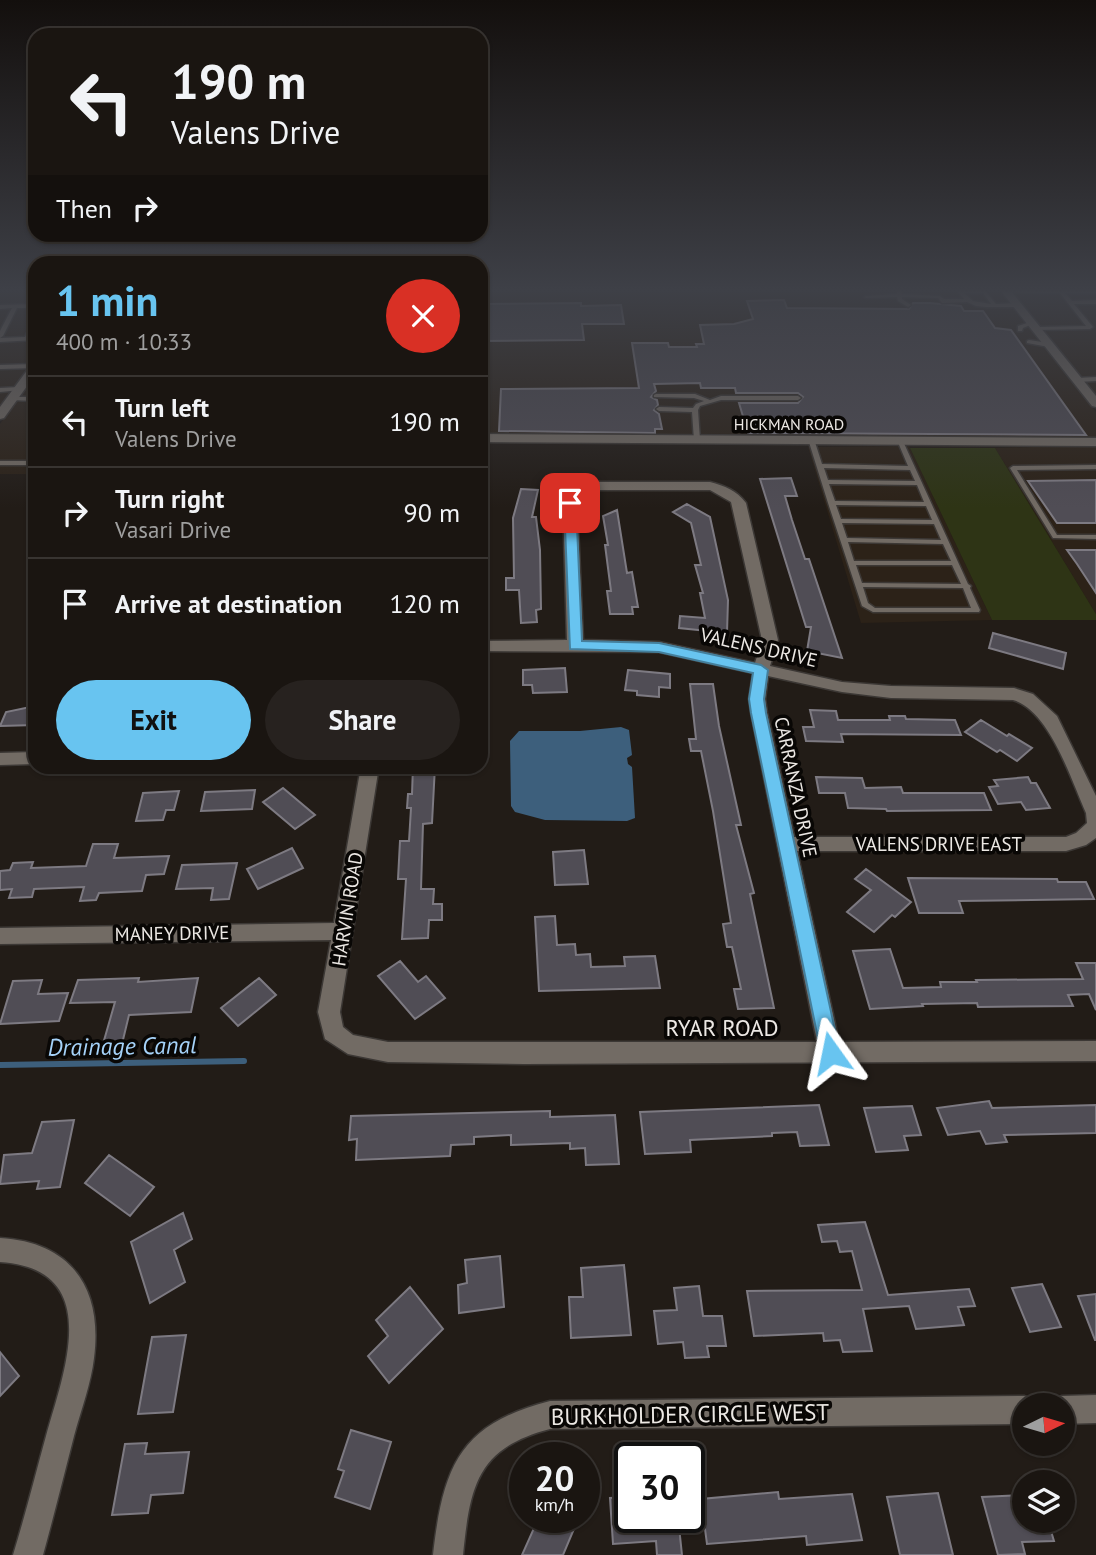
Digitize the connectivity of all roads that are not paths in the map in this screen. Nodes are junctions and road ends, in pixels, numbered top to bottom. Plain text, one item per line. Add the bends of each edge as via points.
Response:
1 (1064, 364) edge
2 (28, 366) edge
3 (0, 367) edge
4 (28, 376) edge
5 (1096, 379) edge
6 (1077, 380) junction
7 (0, 390) edge
8 (15, 394) junction
9 (656, 396) dead end
10 (28, 397) edge
11 (798, 398) dead end
12 (708, 401) junction
13 (1096, 404) edge
14 (659, 410) dead end
15 (695, 410) junction
16 (0, 415) edge
17 (488, 438) edge
18 (811, 439) junction
19 (697, 440) junction
20 (900, 440) junction
21 (1096, 442) edge
22 (0, 463) edge
23 (28, 463) edge
24 (819, 467) junction
25 (1096, 467) edge
26 (912, 468) junction
27 (825, 482) junction
28 (919, 483) junction
29 (831, 503) junction
30 (929, 504) junction
31 (837, 521) junction
32 (937, 522) junction
33 (1096, 537) edge
34 (844, 540) junction
35 (946, 542) junction
36 (851, 563) junction
37 (956, 563) junction
38 (859, 585) junction
39 (967, 586) junction
40 (575, 645) junction
41 (488, 646) edge
42 (761, 670) junction
43 (28, 758) edge
44 (0, 759) edge
45 (369, 774) edge
46 (1089, 834) joint
47 (787, 844) junction
48 (344, 931) junction
49 (0, 936) edge
50 (348, 1044) joint
51 (1096, 1051) edge
52 (831, 1053) junction
53 (0, 1250) edge
54 (1096, 1409) edge
55 (1012, 1410) edge
56 (1075, 1410) edge
57 (29, 1555) edge
58 (448, 1555) edge

1 - 6 street
2 - 3 lane
4 - 8 street
5 - 6 lane
6 - 13 street
7 - 8 lane
8 - 10 lane
8 - 16 street
9 - 12 lane via 695,396
11 - 12 lane
12 - 15 lane
14 - 15 lane
15 - 19 lane
17 - 19 street, HICKMAN ROAD
18 - 19 street, HICKMAN ROAD
18 - 20 street, HICKMAN ROAD
18 - 24 lane
20 - 21 street, HICKMAN ROAD
20 - 26 lane
22 - 23 lane
24 - 26 lane
24 - 27 lane
25 - 33 lane via 1013,468 1055,537
26 - 28 lane
27 - 28 lane
27 - 29 lane
28 - 30 lane
29 - 30 lane
29 - 31 lane
30 - 32 lane
31 - 32 lane
31 - 34 lane
32 - 35 lane
34 - 35 lane
34 - 36 lane
35 - 37 lane
36 - 37 lane
36 - 38 lane
37 - 39 lane
38 - 39 lane
38 - 39 lane via 865,604 873,610 976,610
40 - 41 street, VALENS DRIVE
40 - 42 street, VALENS DRIVE via 659,647
40 - 42 street, CARRANZA DRIVE via 570,503 579,492 599,486 710,486 730,492 740,503 769,629
42 - 46 street, VALENS DRIVE via 867,691 999,691 1027,698 1049,716 1095,813 1096,825
42 - 47 street, CARRANZA DRIVE via 759,713
43 - 44 street
45 - 48 street, HARVIN ROAD
46 - 47 street, VALENS DRIVE EAST via 1066,844
47 - 52 street, CARRANZA DRIVE
48 - 49 street, MANEY DRIVE
48 - 50 street, HARVIN ROAD via 329,1012 333,1032
50 - 52 street, RYAR ROAD via 388,1052
51 - 52 street, RYAR ROAD
53 - 57 street via 34,1253 59,1267 75,1288 82,1321 81,1357
54 - 56 street
55 - 58 street, BURKHOLDER CIRCLE WEST via 550,1415 526,1419 489,1439 470,1462 453,1507

